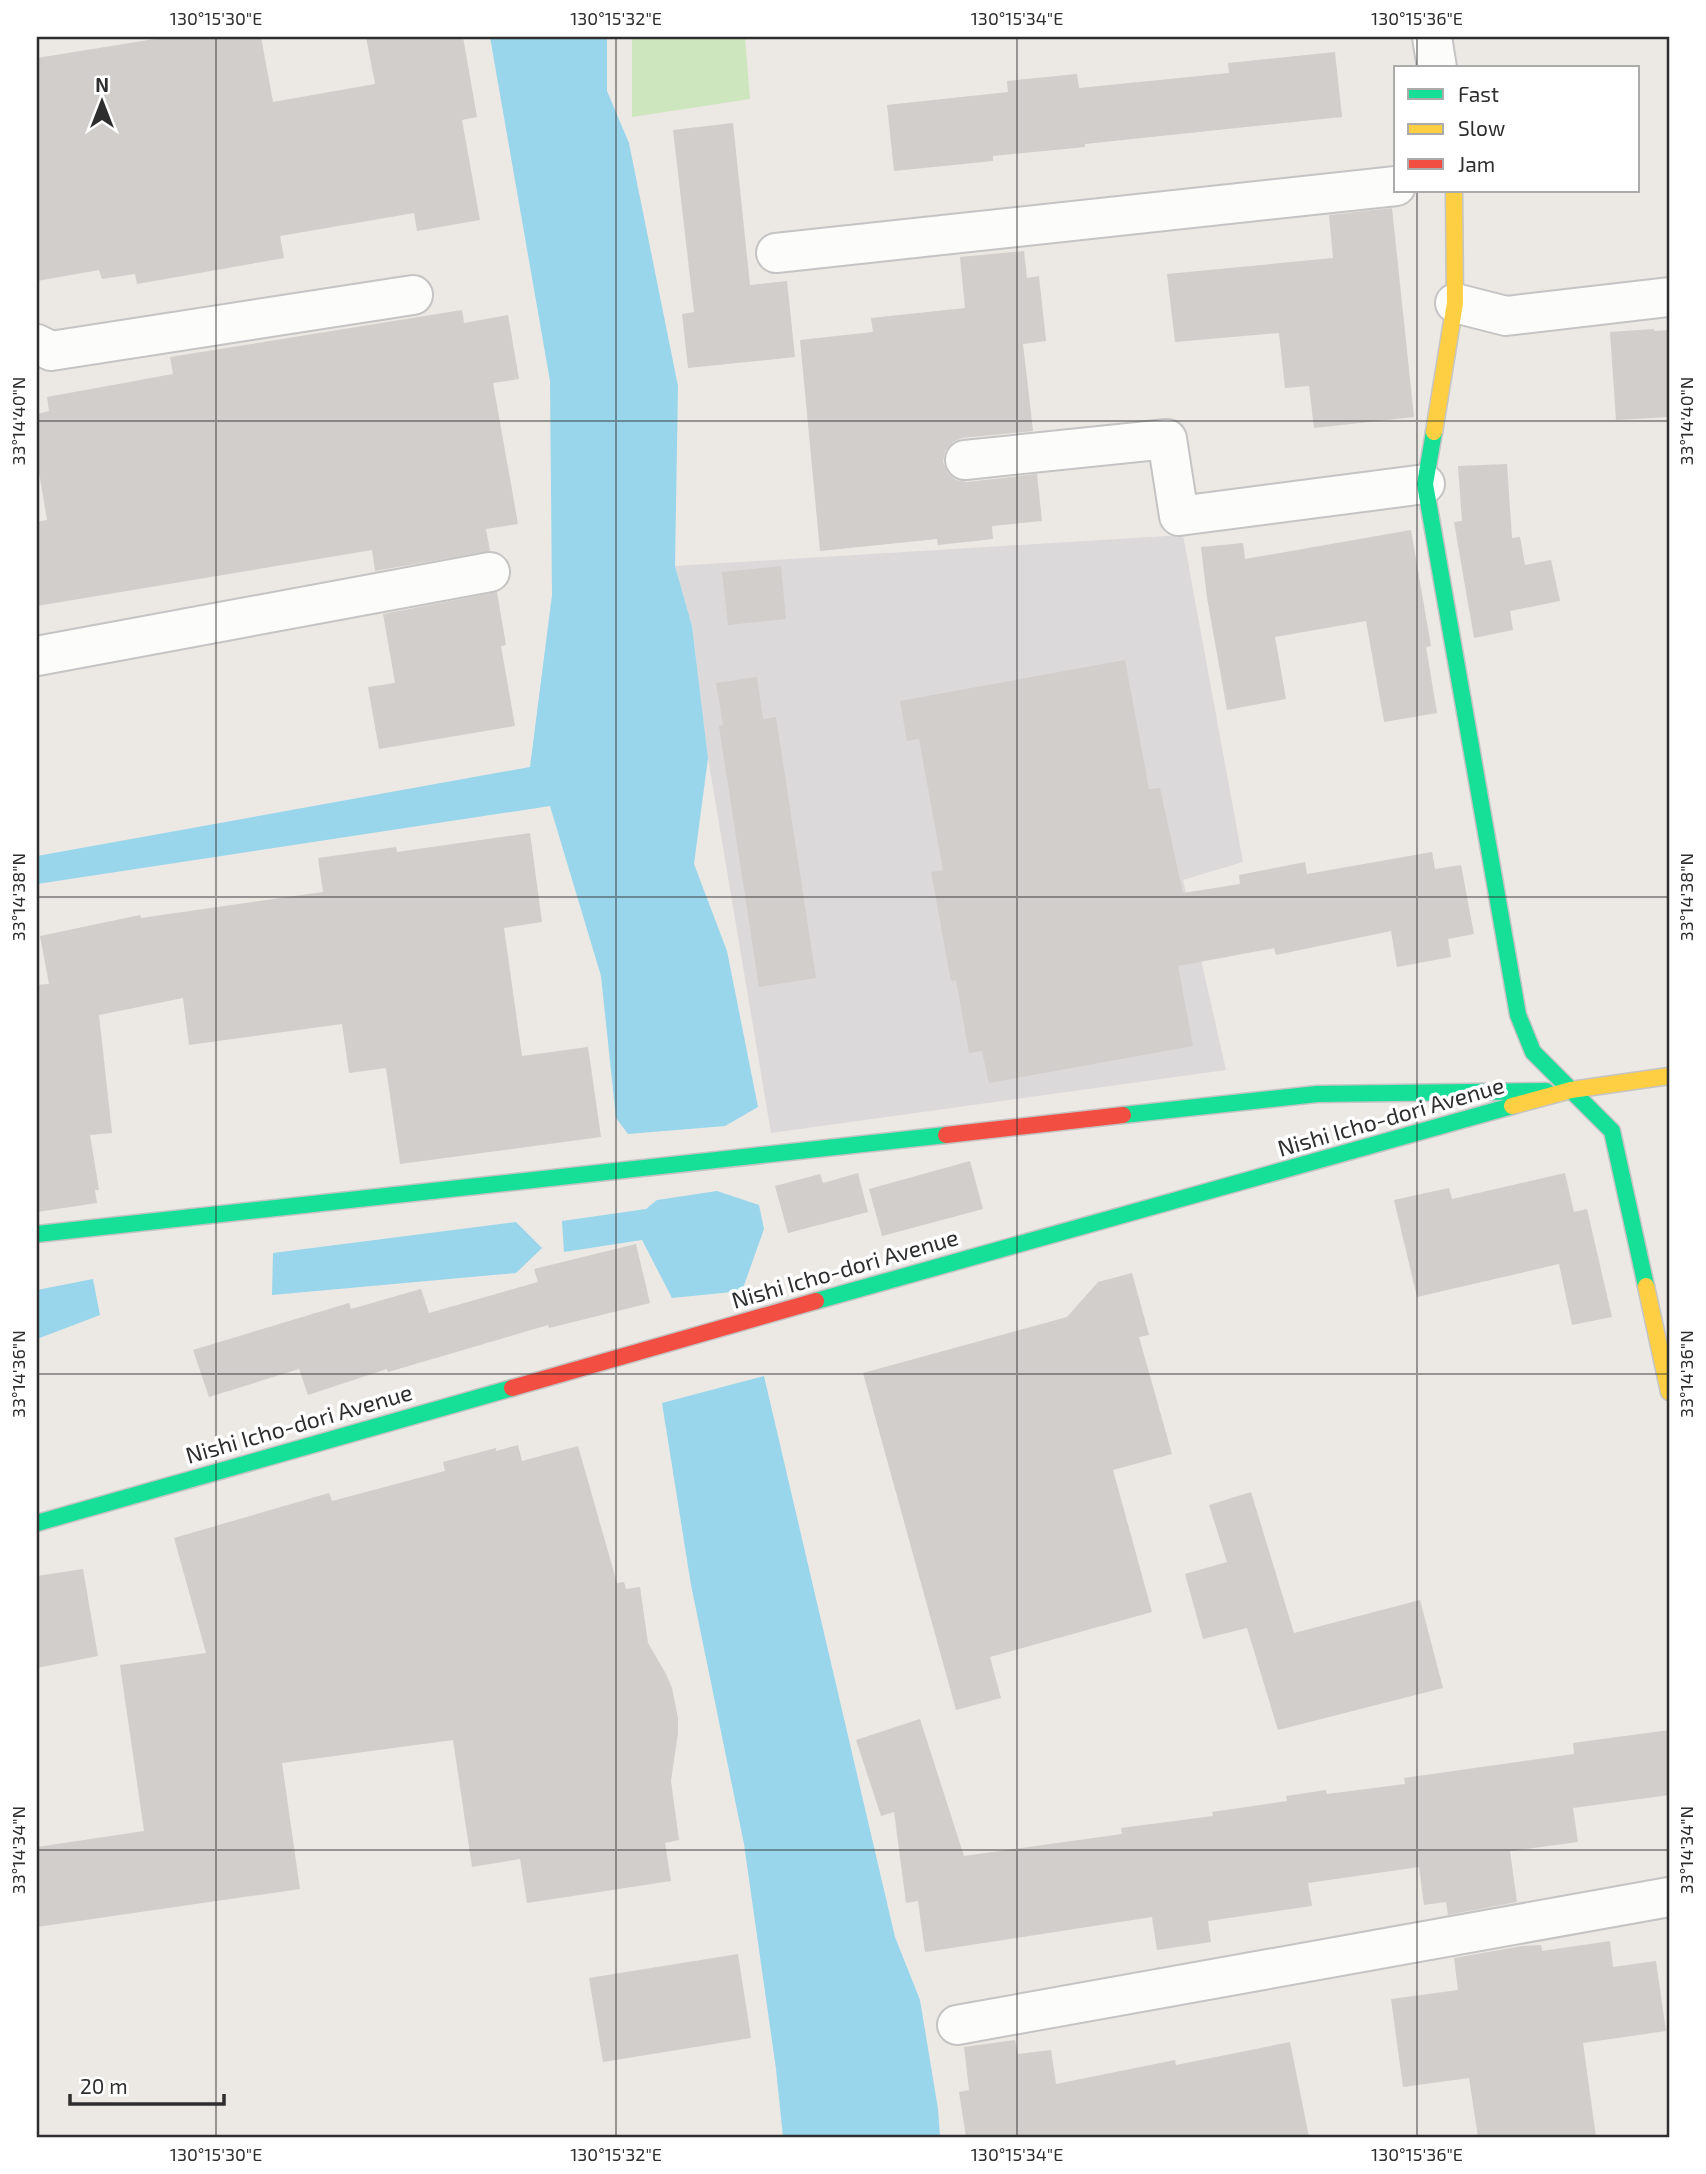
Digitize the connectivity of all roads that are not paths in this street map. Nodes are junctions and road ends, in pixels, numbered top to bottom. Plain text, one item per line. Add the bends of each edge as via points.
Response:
1 (1432, 37) edge
2 (1437, 66) edge
3 (1394, 186) edge
4 (1454, 192) edge
5 (776, 253) dead end
6 (413, 295) dead end
7 (1669, 297) edge
8 (1455, 303) junction
9 (37, 344) edge
10 (965, 460) dead end
11 (1425, 484) junction
12 (490, 572) dead end
13 (37, 656) edge
14 (1669, 1076) edge
15 (1571, 1090) junction
16 (37, 1234) edge
17 (1669, 1392) edge
18 (37, 1523) edge
19 (1669, 1897) edge
20 (957, 2025) dead end

1 - 2 street
3 - 5 street
4 - 8 main road
6 - 9 street via 51,351
7 - 8 street via 1506,316
8 - 11 main road
10 - 11 street via 1167,439 1179,516
11 - 15 main road via 1518,1015 1533,1052
12 - 13 street
14 - 15 main road, Nishi Icho-dori Avenue
15 - 16 main road via 1317,1094
15 - 17 main road via 1612,1131
15 - 18 main road, Nishi Icho-dori Avenue
19 - 20 street

